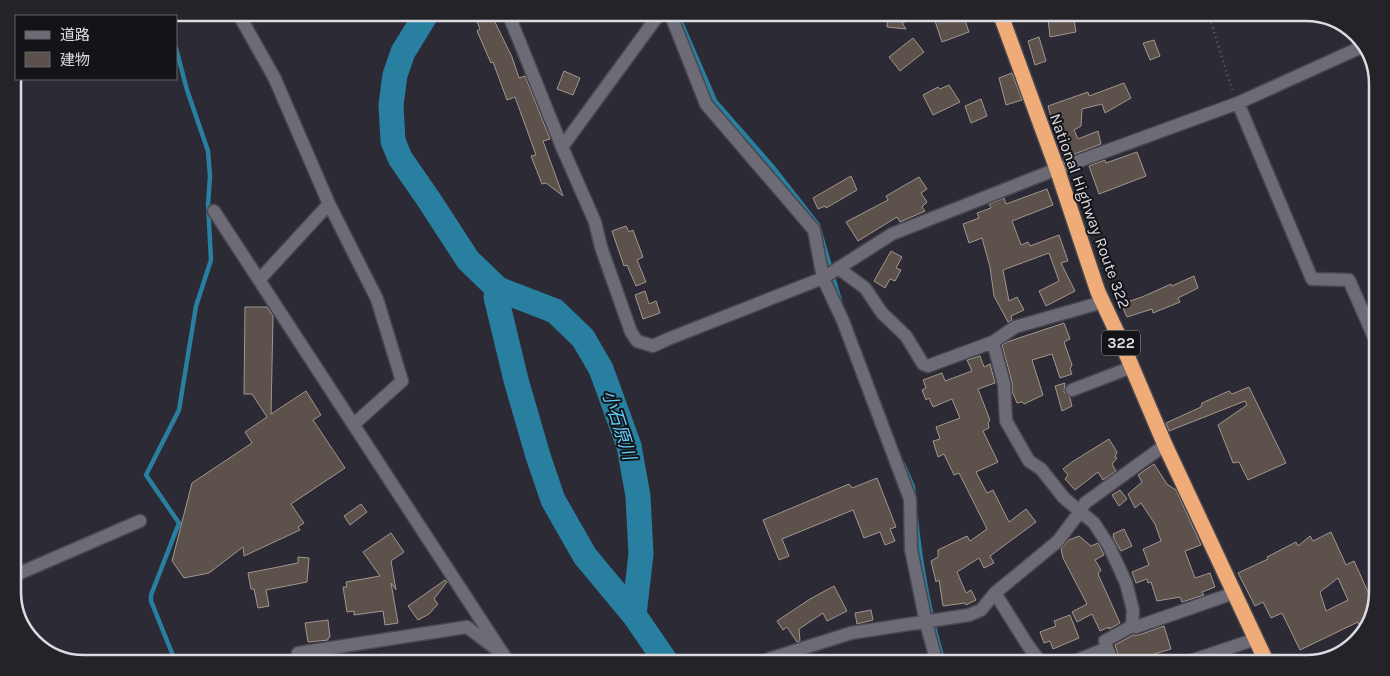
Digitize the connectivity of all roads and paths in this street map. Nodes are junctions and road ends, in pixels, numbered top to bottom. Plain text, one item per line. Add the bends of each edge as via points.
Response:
1 (243, 21) edge
2 (512, 21) edge
3 (653, 21) edge
4 (674, 21) edge
5 (1003, 21) edge
6 (1211, 21) edge
7 (1358, 49) edge
8 (1238, 103) junction
9 (562, 147) junction
10 (1057, 169) junction
11 (329, 204) junction
12 (214, 211) dead end
13 (831, 273) junction
14 (259, 280) junction
15 (1102, 302) junction
16 (1369, 326) edge
17 (993, 342) junction
18 (1132, 367) junction
19 (1072, 390) dead end
20 (354, 424) junction
21 (1165, 445) junction
22 (1079, 513) junction
23 (140, 520) dead end
24 (21, 572) edge
25 (995, 593) junction
26 (1234, 593) junction
27 (930, 622) junction
28 (1132, 626) junction
29 (1256, 639) junction
30 (1108, 648) junction
31 (299, 655) edge
32 (501, 655) edge
33 (504, 655) edge
34 (782, 655) edge
35 (936, 655) edge
36 (1035, 655) edge
37 (1091, 655) edge
38 (1110, 655) edge
39 (1210, 655) edge
40 (1263, 655) edge

1 - 11 street via 275,79
2 - 9 street
3 - 9 street
4 - 13 street via 706,104 814,230
5 - 10 highway, National Highway Route 322 / 322
6 - 8 path
7 - 8 street
8 - 10 street
8 - 16 street via 1312,278 1348,280
9 - 13 street via 595,222 601,247 637,341 653,346
10 - 13 street via 892,234
10 - 15 highway, National Highway Route 322 / 322
11 - 14 street
11 - 20 street via 377,299 402,381
12 - 14 street
13 - 17 street via 865,288 882,313 906,336 923,364 928,366
13 - 27 street via 843,321 910,498 912,549
14 - 20 street
15 - 17 street via 1015,327
15 - 18 highway, National Highway Route 322 / 322
17 - 22 street via 1004,384 1006,421 1029,461
18 - 19 street
18 - 21 highway, National Highway Route 322 / 322
20 - 33 street
21 - 22 street via 1085,503
21 - 26 highway, National Highway Route 322 / 322
22 - 25 street via 1058,540
22 - 28 street via 1094,523 1109,546 1126,583 1133,610
23 - 24 street
25 - 27 street via 981,610
25 - 36 street
26 - 28 street
26 - 29 highway, National Highway Route 322 / 322
27 - 34 street via 851,633
27 - 35 street
28 - 30 street via 1105,641
29 - 39 street
29 - 40 highway, National Highway Route 322 / 322
30 - 37 street
30 - 38 street
31 - 32 street via 467,627

